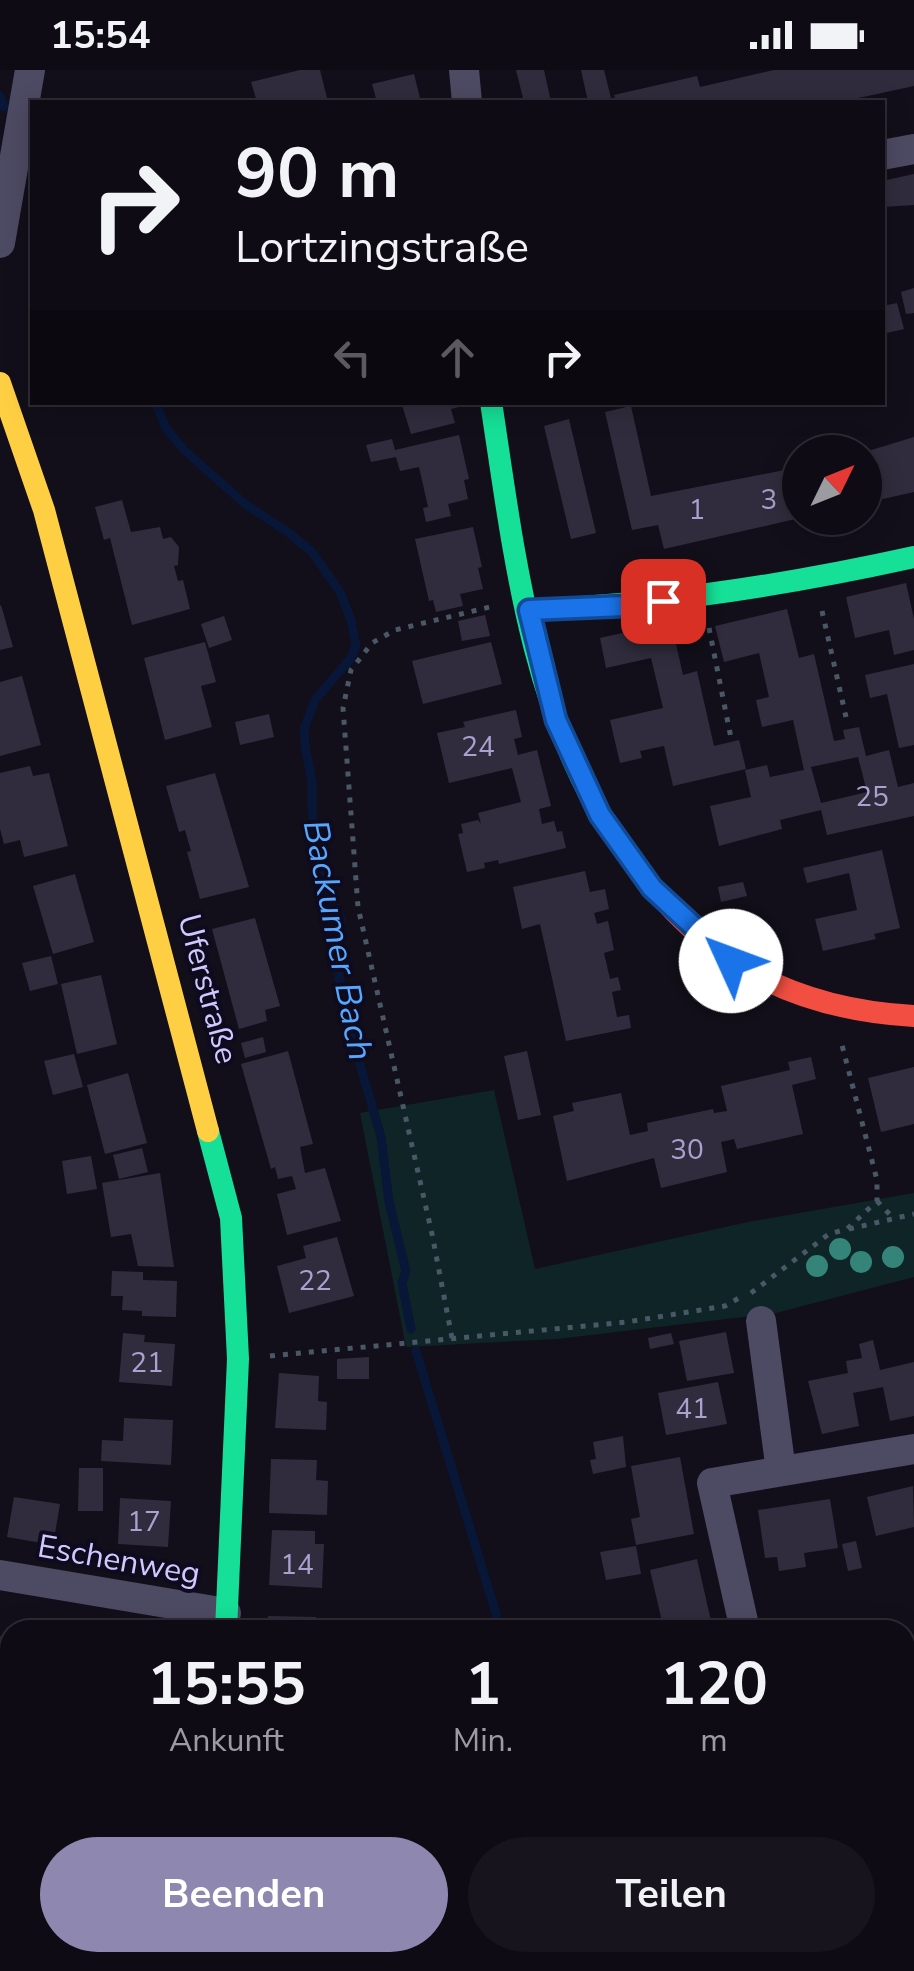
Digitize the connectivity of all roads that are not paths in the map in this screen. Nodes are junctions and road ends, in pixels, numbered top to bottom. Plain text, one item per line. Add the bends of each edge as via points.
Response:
1 (30, 70) edge
2 (464, 70) edge
3 (467, 100) edge
4 (914, 149) edge
5 (885, 155) edge
6 (0, 243) edge
7 (2, 391) edge
8 (492, 405) edge
9 (914, 558) edge
10 (529, 610) junction
11 (914, 1016) edge
12 (761, 1321) road end
13 (914, 1449) edge
14 (781, 1471) junction
15 (0, 1575) edge
16 (216, 1620) edge
17 (226, 1620) edge
18 (743, 1620) edge

1 - 6 street
2 - 3 street
4 - 5 street
7 - 17 street, Uferstraße via 65,586 232,1218 238,1359
8 - 10 street
9 - 10 street via 624,606
10 - 11 street via 556,720 600,815 636,869 731,961 782,989 848,1010
12 - 14 street
13 - 14 street
14 - 18 street via 712,1482
15 - 16 street, Eschenweg

